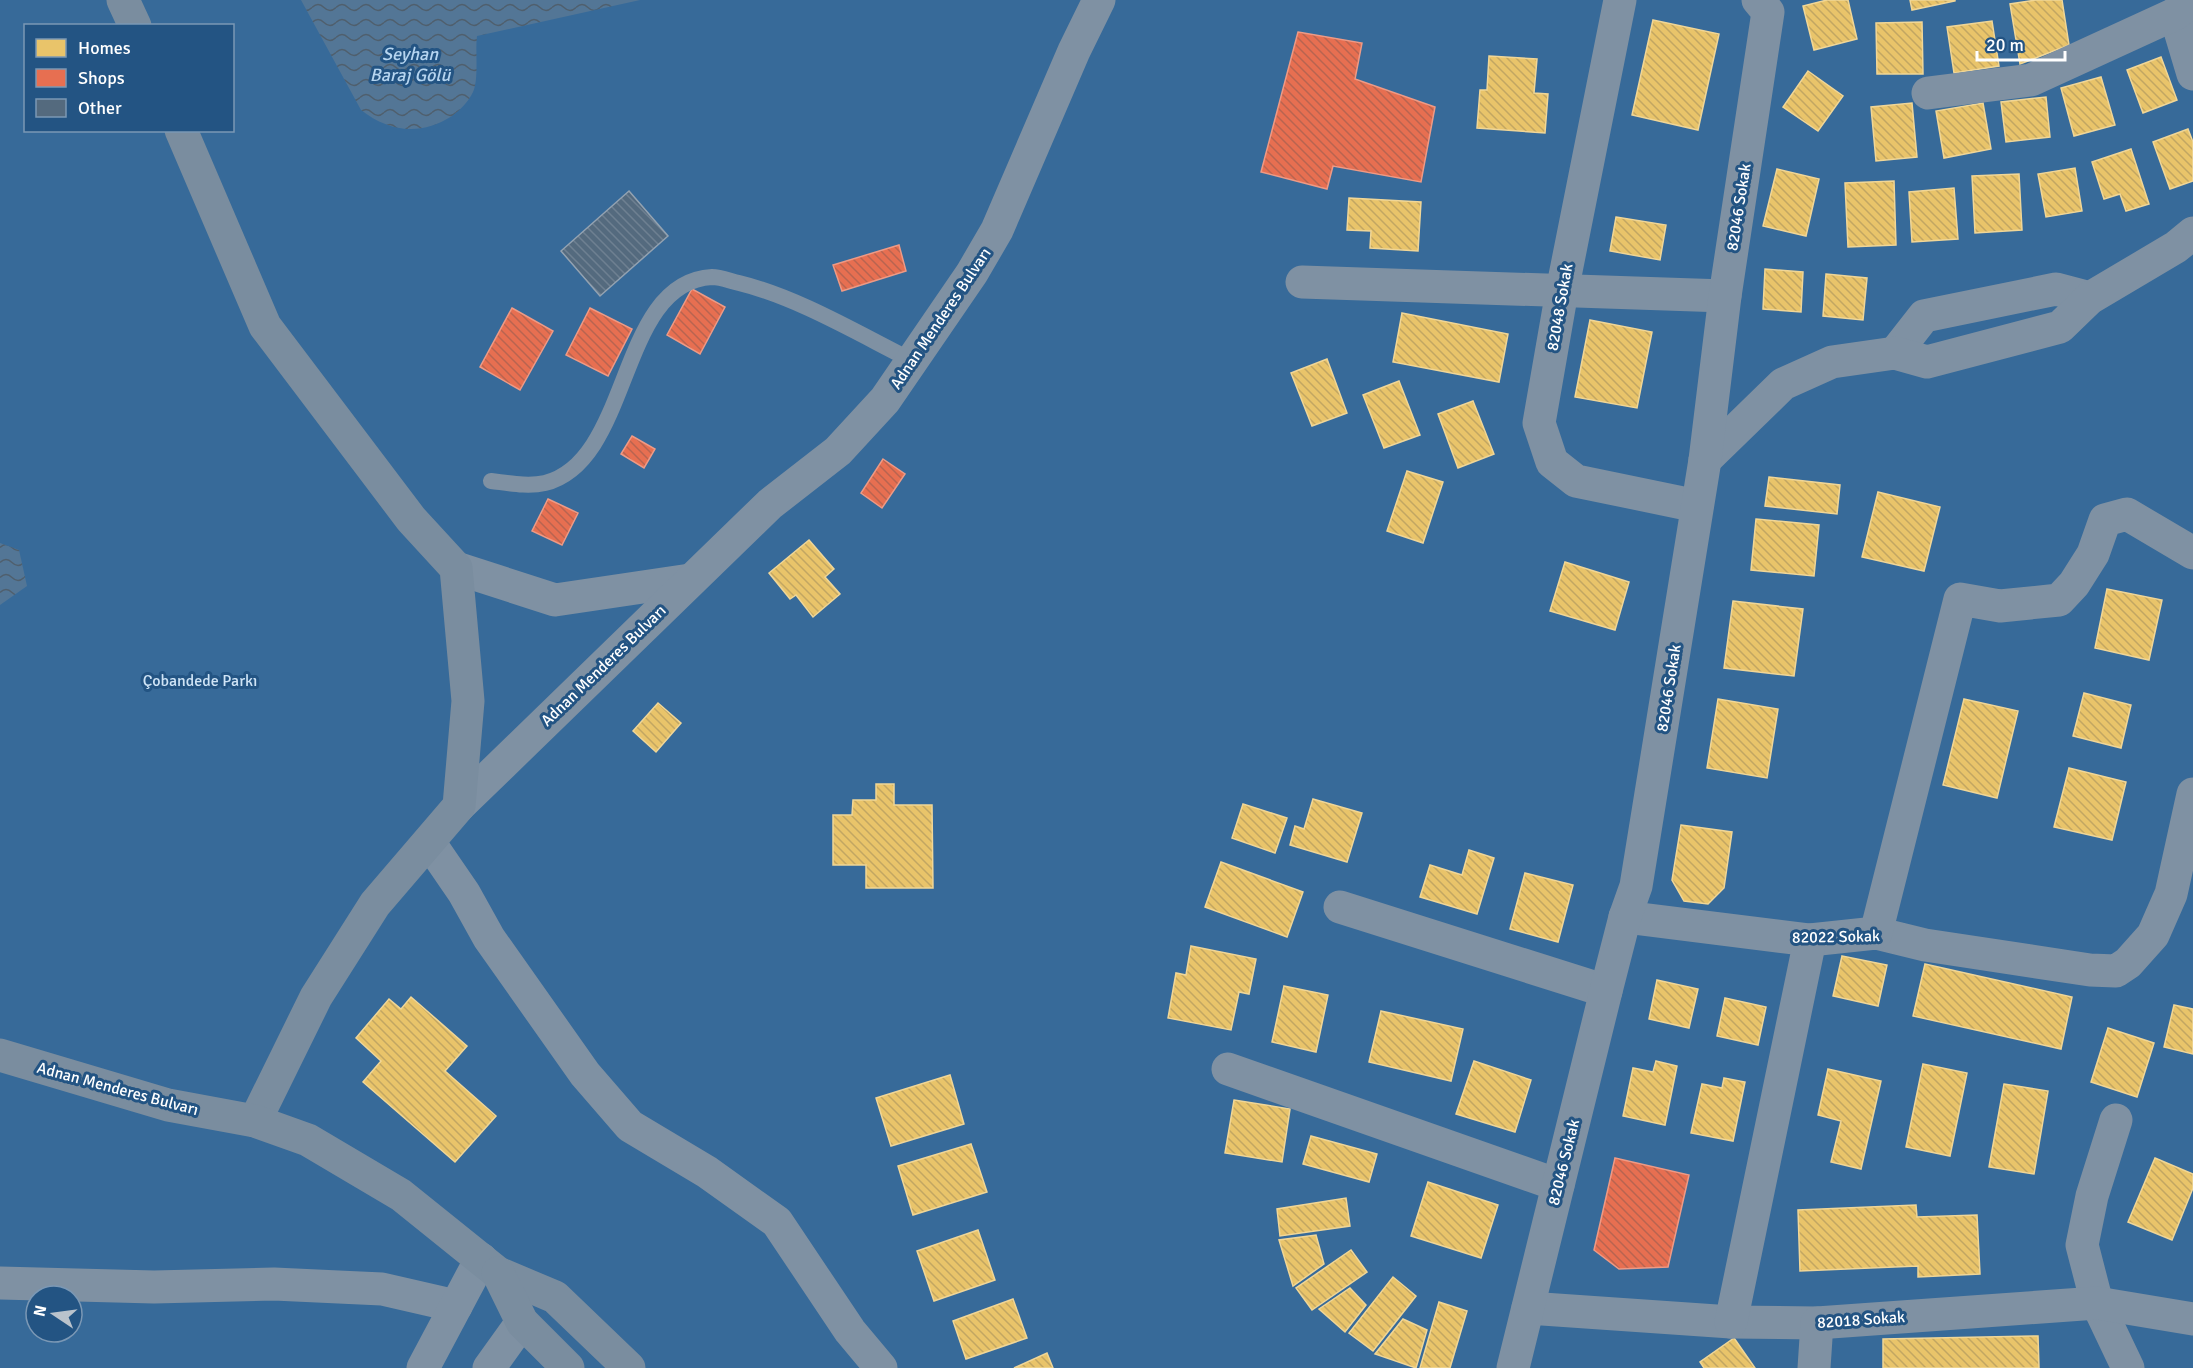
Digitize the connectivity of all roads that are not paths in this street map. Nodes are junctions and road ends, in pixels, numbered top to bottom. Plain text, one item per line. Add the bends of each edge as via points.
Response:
1 (123, 0) edge
2 (1100, 0) edge
3 (1620, 0) edge
4 (1758, 0) edge
5 (2184, 7) edge
6 (134, 24) edge
7 (2193, 74) edge
8 (1928, 93) dead end
9 (182, 132) edge
10 (2193, 233) edge
11 (1302, 282) dead end
12 (1562, 291) junction
13 (1725, 296) junction
14 (2090, 298) junction
15 (1895, 353) junction
16 (913, 361) junction
17 (1705, 460) junction
18 (491, 481) dead end
19 (1697, 506) junction
20 (2193, 554) edge
21 (456, 568) junction
22 (690, 580) junction
23 (2193, 794) edge
24 (459, 806) junction
25 (429, 842) junction
26 (2182, 895) edge
27 (1340, 907) dead end
28 (1625, 917) junction
29 (1876, 933) junction
30 (1810, 940) junction
31 (1606, 991) junction
32 (0, 1055) edge
33 (1228, 1070) dead end
34 (2116, 1120) dead end
35 (255, 1121) junction
36 (1558, 1185) junction
37 (490, 1266) junction
38 (0, 1283) edge
39 (2097, 1303) junction
40 (456, 1306) junction
41 (1528, 1308) junction
42 (2193, 1319) edge
43 (522, 1322) junction
44 (1731, 1322) junction
45 (1817, 1323) junction
46 (492, 1367) edge
47 (423, 1368) edge
48 (568, 1368) edge
49 (629, 1368) edge
50 (881, 1368) edge
51 (1513, 1368) edge
52 (1814, 1368) edge
53 (2128, 1368) edge

1 - 6 main road
2 - 16 street, Adnan Menderes Bulvarı via 997,231
3 - 12 street, 82048 Sokak
4 - 13 street, 82046 Sokak via 1768,12
5 - 7 street
5 - 8 street via 2031,80
9 - 21 main road via 265,326 411,519
10 - 14 street
11 - 12 street
12 - 13 street
12 - 19 street, 82048 Sokak via 1539,423 1552,462 1576,481
13 - 17 street, 82046 Sokak
14 - 15 street via 2060,327 1927,362
14 - 15 street via 2056,288 1923,316
15 - 17 street via 1832,362 1783,384
16 - 18 lane via 771,293 714,277 698,279 673,292 642,334 605,424 575,465 546,483
16 - 22 street, Adnan Menderes Bulvarı via 885,400 838,451 770,504
17 - 19 street, 82046 Sokak
19 - 28 street, 82046 Sokak via 1636,886
20 - 29 street via 2127,514 2105,520 2093,554 2059,600 2000,606 1960,598
21 - 22 street via 555,600
21 - 24 main road via 468,701
22 - 24 street, Adnan Menderes Bulvarı
23 - 26 street
24 - 25 main road, Adnan Menderes Bulvarı
25 - 35 main road, Adnan Menderes Bulvarı via 375,904 316,997
25 - 50 street via 489,938 585,1074 630,1126 707,1172 777,1222 850,1331
26 - 29 street, 82022 Sokak via 2153,935 2116,971 1925,945
27 - 31 street
28 - 30 street, 82022 Sokak
28 - 31 street, 82046 Sokak
29 - 30 street, 82022 Sokak
30 - 44 street
31 - 36 street, 82046 Sokak
32 - 35 main road, Adnan Menderes Bulvarı via 168,1105
33 - 36 street
34 - 39 street via 2092,1196 2082,1245
35 - 37 main road via 308,1140 401,1196
36 - 41 street, 82046 Sokak
37 - 40 street
37 - 43 main road
37 - 49 main road via 555,1297
38 - 40 street via 154,1287 274,1284 382,1289
39 - 42 street, 82018 Sokak
39 - 45 street, 82018 Sokak
39 - 53 street
40 - 47 street
41 - 44 street, 82018 Sokak
41 - 51 street, 82046 Sokak
43 - 46 street
43 - 48 main road
44 - 45 street, 82018 Sokak
45 - 52 street

